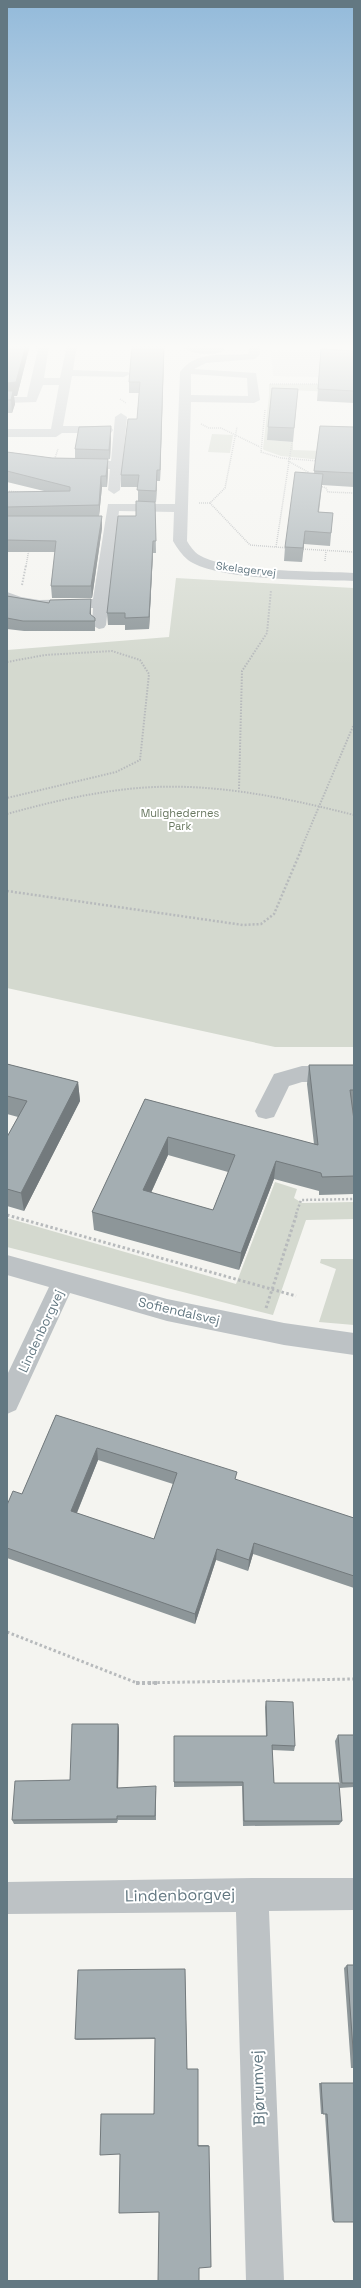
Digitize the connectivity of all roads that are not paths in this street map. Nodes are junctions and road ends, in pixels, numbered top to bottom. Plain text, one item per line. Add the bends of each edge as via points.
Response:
1 (118, 452) edge
2 (184, 452) edge
3 (53, 464) edge
4 (117, 464) junction
5 (114, 490) dead end
6 (182, 506) junction
7 (95, 522) edge
8 (110, 522) junction
9 (354, 577) edge
10 (7, 597) edge
11 (100, 604) junction
12 (99, 626) dead end
13 (354, 1074) edge
14 (266, 1111) dead end
15 (7, 1265) edge
16 (64, 1281) junction
17 (354, 1344) edge
18 (7, 1402) edge
19 (252, 1894) junction
20 (354, 1894) edge
21 (7, 1898) edge
22 (265, 2281) edge

1 - 4 street
2 - 6 street, Skelagervej
3 - 4 street
4 - 5 street
6 - 8 street via 113,507
6 - 9 street, Skelagervej via 180,542 194,557 219,567
7 - 8 street
8 - 11 street
10 - 11 street via 38,603
11 - 12 street
13 - 14 street via 302,1074 281,1080
15 - 16 street, Sofiendalsvej
16 - 17 street, Sofiendalsvej via 167,1310 258,1329
16 - 18 street, Lindenborgvej
19 - 20 street, Lindenborgvej
19 - 21 street, Lindenborgvej
19 - 22 street, Bjørumvej

